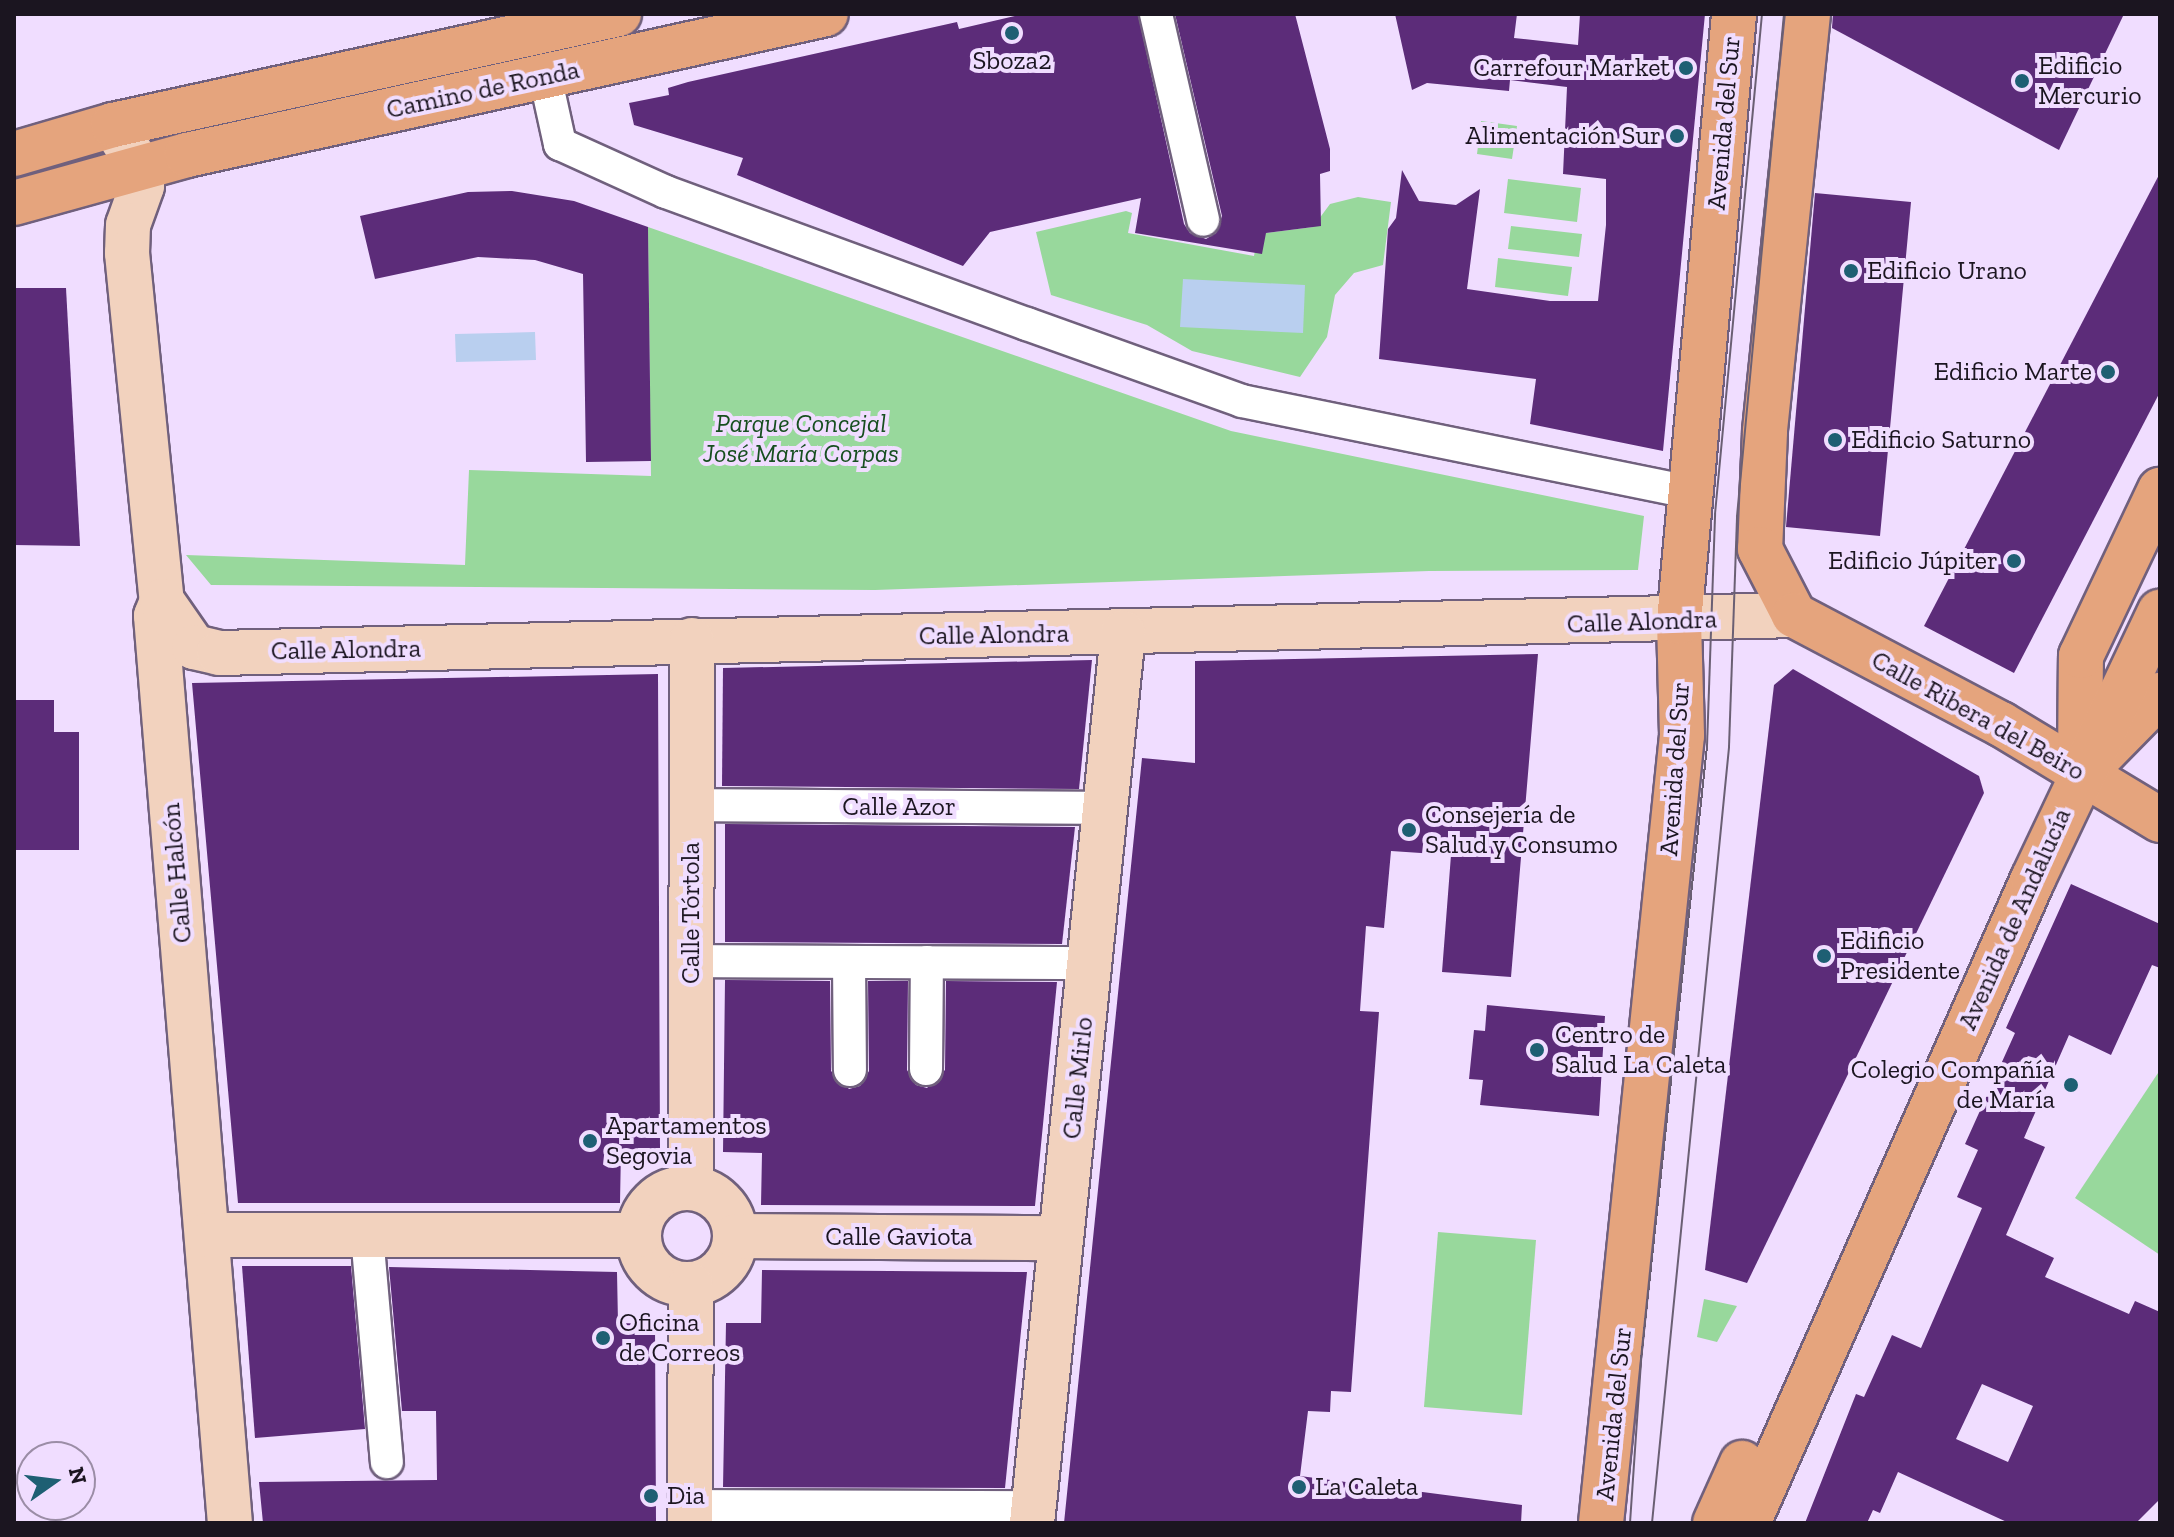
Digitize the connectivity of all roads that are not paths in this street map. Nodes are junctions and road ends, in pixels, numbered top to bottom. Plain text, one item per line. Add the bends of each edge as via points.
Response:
1 (619, 14) edge
2 (826, 14) edge
3 (1156, 14) edge
4 (1734, 14) edge
5 (1808, 14) edge
6 (565, 20) edge
7 (545, 76) junction
8 (113, 125) junction
9 (14, 154) edge
10 (120, 172) junction
11 (14, 203) edge
12 (1203, 220) dead end
13 (2160, 490) edge
14 (1691, 492) junction
15 (162, 601) junction
16 (2160, 612) edge
17 (1794, 615) junction
18 (1679, 622) junction
19 (1123, 633) junction
20 (692, 640) junction
21 (194, 647) junction
22 (162, 681) junction
23 (2160, 695) edge
24 (2080, 774) junction
25 (692, 805) junction
26 (1105, 808) junction
27 (2160, 820) edge
28 (691, 961) junction
29 (849, 962) junction
30 (927, 962) junction
31 (1090, 963) junction
32 (926, 1069) dead end
33 (850, 1070) dead end
34 (691, 1187) junction
35 (207, 1235) junction
36 (367, 1235) junction
37 (639, 1235) junction
38 (736, 1236) junction
39 (1061, 1238) junction
40 (691, 1285) junction
41 (1831, 1326) junction
42 (387, 1462) dead end
43 (690, 1514) edge
44 (1033, 1515) edge
45 (230, 1523) edge
46 (1601, 1523) edge
47 (1715, 1523) edge
48 (1748, 1523) edge

1 - 6 main road, Camino de Ronda
2 - 7 main road, Camino de Ronda
3 - 12 street
4 - 14 main road, Avenida del Sur
5 - 17 main road via 1765,432 1760,549
6 - 8 main road, Camino de Ronda
7 - 10 main road, Camino de Ronda
7 - 14 street via 560,144 666,192 1056,334 1242,401
8 - 9 main road, Camino de Ronda
8 - 10 main road
10 - 11 main road, Camino de Ronda
10 - 15 main road, Calle Halcón via 108,207 128,225
13 - 24 main road, Avenida de Andalucía via 2081,656
14 - 18 main road, Avenida del Sur
15 - 21 main road
15 - 22 main road, Calle Halcón via 156,616
16 - 24 main road, Avenida de Andalucía
17 - 18 main road, Calle Alondra
17 - 24 main road, Calle Ribera del Beiro via 2001,724
18 - 19 main road, Calle Alondra
18 - 46 main road, Avenida del Sur via 1682,735
19 - 20 main road, Calle Alondra
19 - 26 main road, Calle Mirlo
20 - 21 main road, Calle Alondra via 235,652
20 - 25 main road, Calle Tórtola
21 - 22 main road
22 - 35 main road, Calle Halcón
23 - 24 main road, Avenida de Andalucía via 2145,717
24 - 27 main road, Calle Ribera del Beiro
24 - 41 main road, Avenida de Andalucía
25 - 26 street, Calle Azor
25 - 28 main road, Calle Tórtola
26 - 31 main road, Calle Mirlo
28 - 29 street
28 - 34 main road, Calle Tórtola
29 - 30 street
29 - 33 street
30 - 31 street
30 - 32 street
31 - 39 main road, Calle Mirlo
34 - 37 main road via 654,1200
34 - 38 main road via 718,1198
35 - 36 main road
35 - 45 main road, Calle Halcón
36 - 37 main road
36 - 42 street
37 - 40 main road via 654,1272
38 - 39 main road, Calle Gaviota
38 - 40 main road via 727,1263
39 - 44 main road, Calle Mirlo
40 - 43 main road
41 - 47 main road, Avenida de Andalucía via 1789,1361
41 - 48 main road, Avenida de Andalucía
43 - 44 street

